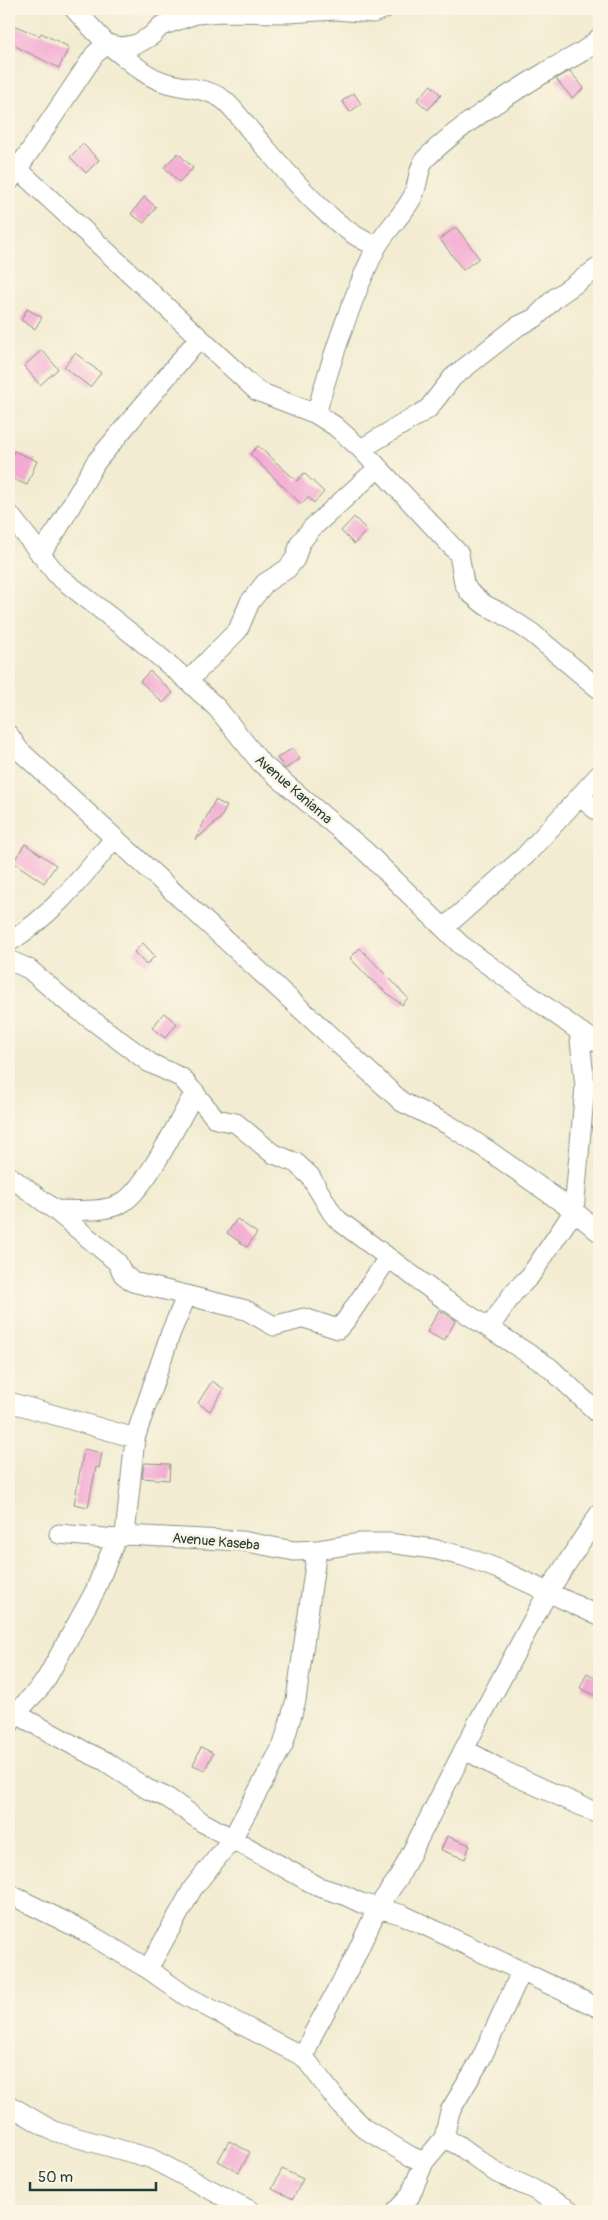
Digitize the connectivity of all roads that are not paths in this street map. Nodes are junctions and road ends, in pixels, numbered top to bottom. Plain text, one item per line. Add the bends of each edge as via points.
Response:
1 (74, 9) edge
2 (384, 9) edge
3 (599, 38) edge
4 (108, 44) junction
5 (11, 171) edge
6 (377, 246) junction
7 (599, 267) edge
8 (199, 338) junction
9 (316, 414) junction
10 (361, 450) junction
11 (378, 468) junction
12 (9, 514) edge
13 (40, 554) junction
14 (188, 680) junction
15 (599, 689) edge
16 (9, 735) edge
17 (599, 775) edge
18 (580, 797) junction
19 (599, 812) edge
20 (114, 839) junction
21 (444, 928) junction
22 (9, 942) edge
23 (9, 960) edge
24 (579, 1031) junction
25 (599, 1043) edge
26 (195, 1092) junction
27 (9, 1176) edge
28 (54, 1210) junction
29 (574, 1211) junction
30 (599, 1232) edge
31 (388, 1258) junction
32 (187, 1295) junction
33 (489, 1328) junction
34 (9, 1402) edge
35 (599, 1414) edge
36 (135, 1438) junction
37 (599, 1514) edge
38 (59, 1534) dead end
39 (121, 1537) junction
40 (317, 1550) junction
41 (548, 1592) junction
42 (599, 1616) edge
43 (11, 1716) edge
44 (464, 1749) junction
45 (599, 1814) edge
46 (232, 1839) junction
47 (9, 1894) edge
48 (378, 1907) junction
49 (148, 1969) junction
50 (522, 1970) junction
51 (599, 2008) edge
52 (304, 2057) junction
53 (9, 2105) edge
54 (444, 2138) junction
55 (424, 2162) junction
56 (251, 2211) edge
57 (396, 2211) edge
58 (571, 2211) edge

1 - 4 street
2 - 4 street via 373,14 335,10 196,14 160,26 137,44
3 - 6 street via 588,49 485,109 440,144 422,163 417,188
4 - 5 street via 95,54
4 - 6 street via 147,75 212,93 225,101 284,169 339,225 362,241
5 - 8 street
6 - 9 street via 336,345
7 - 10 street via 555,298 535,318 518,326 453,376 428,409
8 - 9 street via 257,391
8 - 13 street via 96,462
9 - 10 street
10 - 11 street
11 - 14 street via 312,528 287,569 265,584 250,602 238,630
11 - 15 street via 459,554 469,592 485,606 532,633
12 - 13 street, Avenue Kaniama
13 - 14 street, Avenue Kaniama via 58,576
14 - 21 street, Avenue Kaniama via 217,708 261,763 365,851
16 - 20 street via 19,750
17 - 18 street
18 - 19 street
18 - 21 street via 524,856
20 - 22 street via 65,898
20 - 29 street via 402,1102 449,1125
21 - 24 street, Avenue Kaniama via 461,945
23 - 26 street via 29,969 142,1057 182,1078
24 - 25 street, Avenue Kaniama
24 - 29 street via 585,1086
26 - 28 street via 157,1159 136,1190 120,1204 98,1210
26 - 31 street via 216,1119 236,1123 272,1153 296,1163 310,1176 338,1220
27 - 28 street
28 - 32 street via 117,1262 134,1282
29 - 30 street
29 - 33 street via 530,1276 514,1292
31 - 32 street via 338,1329 304,1318 274,1326 246,1310
31 - 33 street
32 - 36 street
33 - 35 street via 549,1367
34 - 36 street
36 - 39 street
37 - 41 street
38 - 39 street, Avenue Kaseba
39 - 40 street, Avenue Kaseba via 242,1541 294,1551
39 - 43 street via 45,1681 36,1694
40 - 41 street, Avenue Kaseba via 359,1543 433,1549 501,1570
40 - 46 street via 296,1700 282,1745
41 - 42 street, Avenue Kaseba
41 - 44 street
43 - 46 street via 105,1761
44 - 45 street
44 - 48 street via 399,1877
46 - 48 street via 319,1887
46 - 49 street via 194,1888
47 - 49 street via 84,1931
48 - 50 street via 404,1915
48 - 52 street
49 - 52 street via 186,1996
50 - 51 street
50 - 54 street via 481,2059 450,2111
52 - 55 street via 339,2104 365,2129
53 - 56 street via 53,2131 150,2158
54 - 55 street
54 - 58 street via 497,2173 533,2188
55 - 57 street via 410,2196

